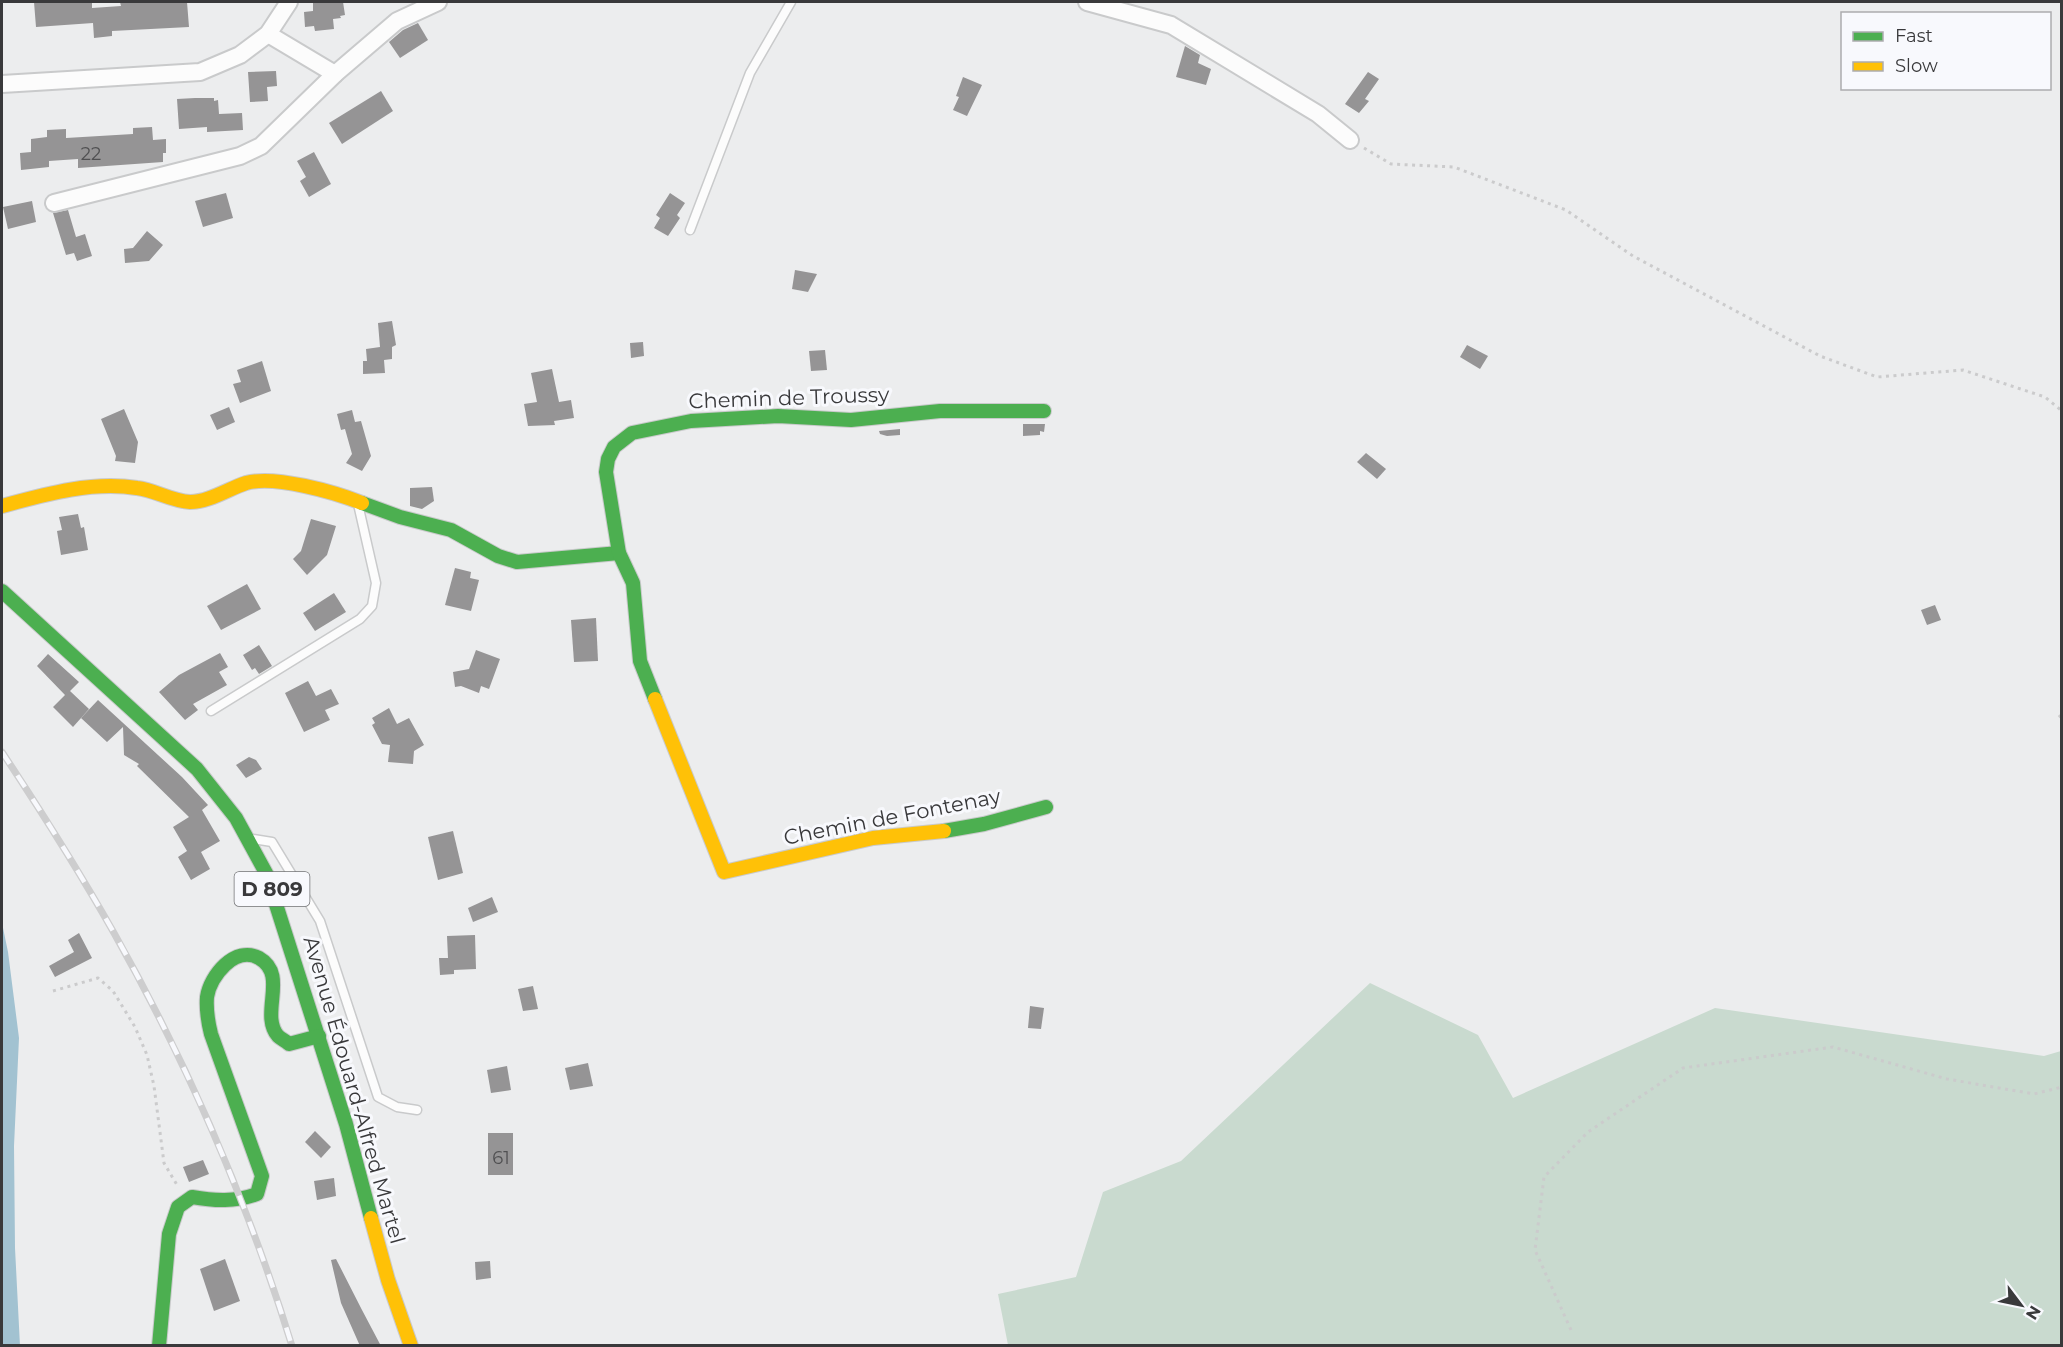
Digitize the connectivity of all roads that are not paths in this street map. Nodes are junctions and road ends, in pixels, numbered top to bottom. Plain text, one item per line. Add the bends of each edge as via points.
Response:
1 (289, 2) edge
2 (438, 2) edge
3 (791, 2) edge
4 (1087, 2) edge
5 (268, 34) junction
6 (335, 74) junction
7 (2, 84) edge
8 (1350, 140) road end
9 (54, 204) dead end
10 (690, 230) dead end
11 (1044, 411) dead end
12 (358, 501) junction
13 (2, 506) edge
14 (619, 553) junction
15 (2, 591) edge
16 (211, 711) dead end
17 (1046, 807) dead end
18 (250, 839) junction
19 (319, 1036) junction
20 (417, 1110) dead end
21 (387, 1280) junction
22 (393, 1334) dead end
23 (159, 1346) edge
24 (411, 1346) edge

1 - 5 street
2 - 6 street via 397,21
3 - 10 lane via 750,73
4 - 8 street via 1171,25 1318,114
5 - 6 street
5 - 7 street via 240,55 200,72
6 - 9 street via 261,146 240,156
11 - 14 street, Chemin de Troussy via 940,411 851,420 778,416 691,421 632,433 614,447 606,472
12 - 13 street via 333,492 264,480 191,502 140,488 107,484
12 - 14 street via 451,530 517,562
12 - 16 lane via 376,584 372,606 360,619
14 - 17 street, Chemin de Fontenay via 633,583 640,661 724,872 873,838 984,824
15 - 18 street, Avenue Édouard-Alfred Martel / D 809 via 197,769 236,814
18 - 19 street, Avenue Édouard-Alfred Martel / D 809 via 266,873
18 - 20 lane via 272,842 320,921 378,1097 397,1107
19 - 21 street, Avenue Édouard-Alfred Martel / D 809
19 - 23 street via 289,1044 276,1035 271,1025 270,969 254,955 234,958 212,979 207,1005 214,1045 262,1176 257,1194 241,1200 192,1197 178,1207 169,1234
21 - 22 street, D 809
21 - 24 street, D 809

